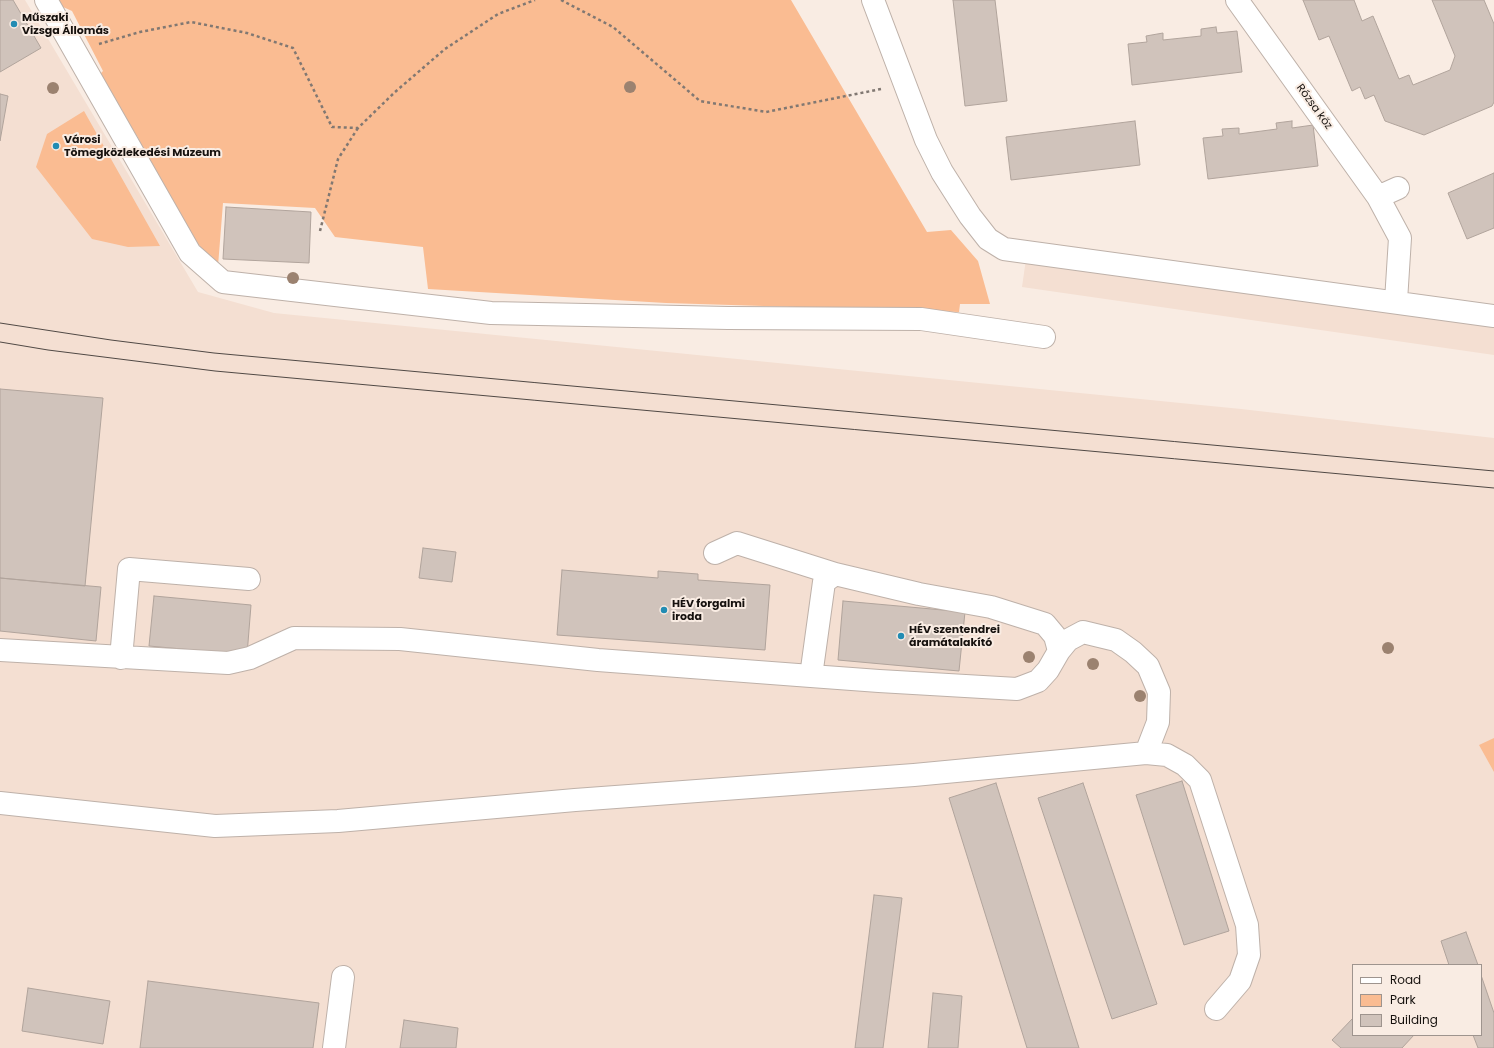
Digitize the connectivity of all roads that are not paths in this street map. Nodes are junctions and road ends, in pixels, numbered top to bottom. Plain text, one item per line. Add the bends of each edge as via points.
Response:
1 (46, 0) edge
2 (872, 0) edge
3 (1237, 0) edge
4 (1398, 188) dead end
5 (1378, 197) junction
6 (1396, 301) junction
7 (1494, 316) edge
8 (1044, 337) dead end
9 (715, 553) dead end
10 (834, 574) junction
11 (249, 579) dead end
12 (1045, 624) junction
13 (1083, 632) junction
14 (0, 650) edge
15 (1059, 651) junction
16 (121, 658) junction
17 (811, 676) junction
18 (1146, 753) junction
19 (0, 803) edge
20 (344, 977) dead end
21 (1216, 1009) dead end
22 (334, 1048) edge

1 - 8 street via 190,253 223,282 491,313 921,319
2 - 6 street via 926,140 942,172 988,239 1004,249
3 - 5 street, Rózsa köz
4 - 5 street
5 - 6 street, Rózsa köz via 1400,238
6 - 7 street
9 - 10 street via 736,543
10 - 12 street via 991,607
10 - 17 street via 824,582
11 - 16 street via 129,569
12 - 13 street
12 - 15 street via 1055,636
13 - 15 street via 1068,640
13 - 18 street via 1116,640 1148,666 1159,692 1158,722
14 - 16 street
15 - 17 street via 1038,681 1017,689
16 - 17 street via 228,663 250,658 294,638 400,639 598,660
18 - 19 street via 914,775 331,821 215,826
18 - 21 street via 1167,755 1185,765 1200,780 1247,926 1249,955 1240,980
20 - 22 street

